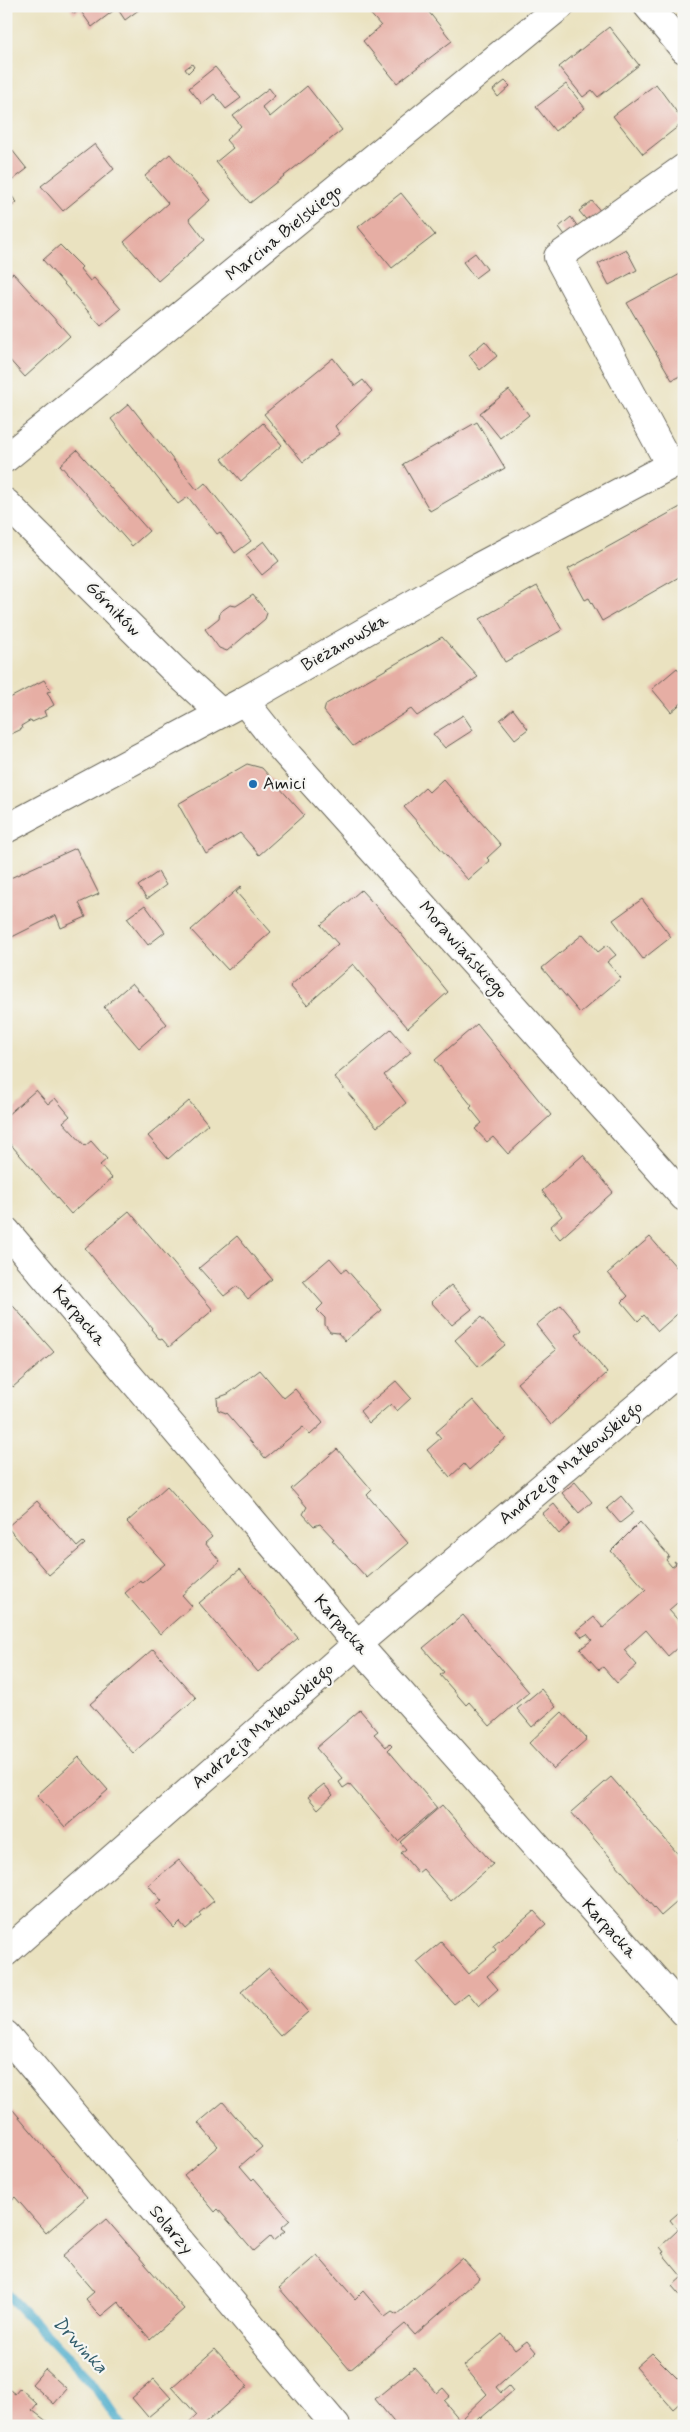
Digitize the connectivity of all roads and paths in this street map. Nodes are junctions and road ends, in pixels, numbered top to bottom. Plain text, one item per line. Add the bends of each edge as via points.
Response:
1 (560, 6) edge
2 (648, 6) edge
3 (684, 49) edge
4 (684, 168) edge
5 (6, 458) edge
6 (677, 461) edge
7 (6, 503) edge
8 (233, 707) junction
9 (6, 829) edge
10 (684, 1197) edge
11 (6, 1231) edge
12 (684, 1367) edge
13 (357, 1644) junction
14 (6, 1952) edge
15 (684, 2012) edge
16 (6, 2035) edge
17 (336, 2426) edge

1 - 5 street, Marcina Bielskiego
2 - 3 street
4 - 6 street via 558,257
6 - 8 street, Bieżanowska via 467,573
7 - 8 street, Górników via 172,668
8 - 9 street, Bieżanowska
8 - 10 street, Morawiańskiego via 290,757
11 - 13 street, Karpacka
12 - 13 street, Andrzeja Małkowskiego
13 - 14 street, Andrzeja Małkowskiego
13 - 15 street, Karpacka
16 - 17 street, Solarzy

